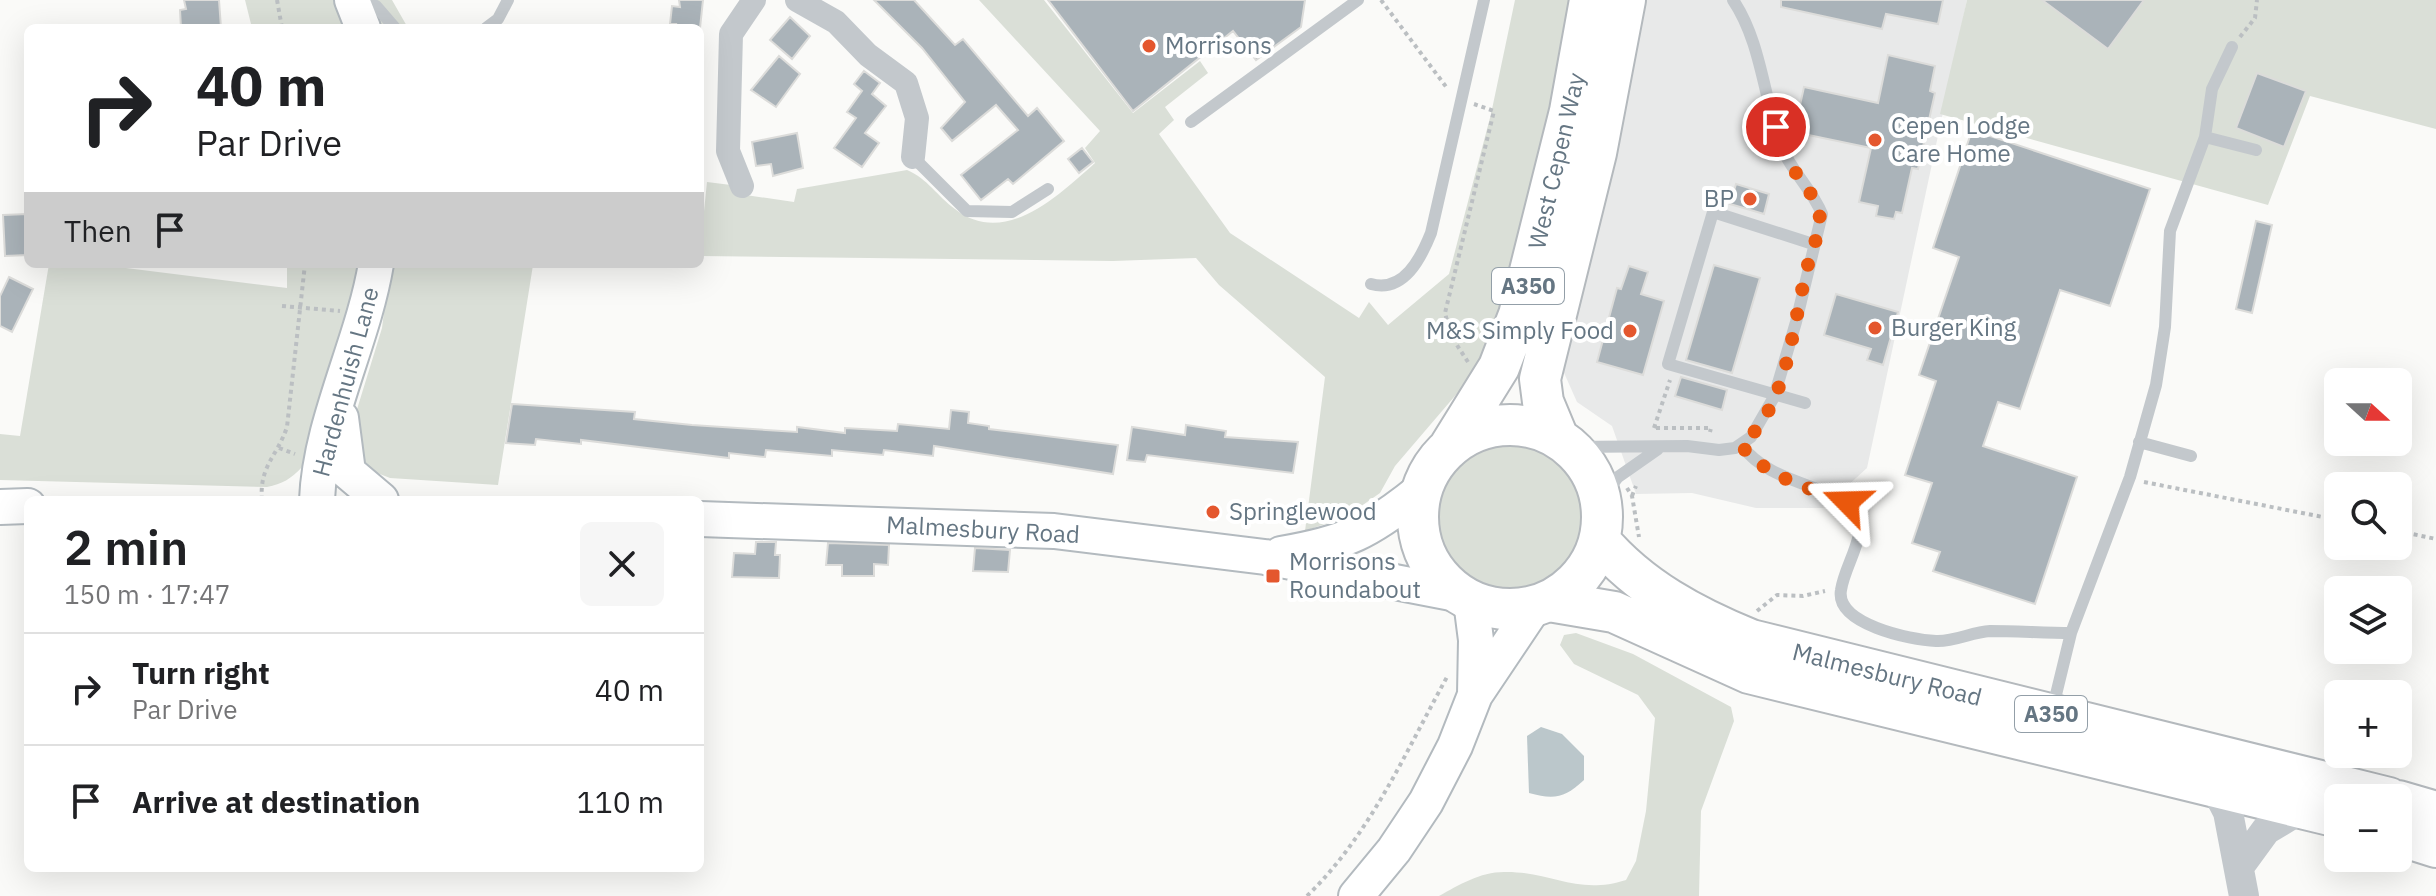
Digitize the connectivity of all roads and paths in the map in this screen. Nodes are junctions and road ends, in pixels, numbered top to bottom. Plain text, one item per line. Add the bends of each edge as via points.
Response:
1 (277, 0) edge
2 (508, 0) edge
3 (754, 0) edge
4 (797, 0) edge
5 (1358, 0) edge
6 (1381, 0) edge
7 (1484, 0) edge
8 (1590, 0) edge
9 (1625, 0) edge
10 (1733, 0) edge
11 (2257, 0) edge
12 (356, 10) edge
13 (281, 24) edge
14 (392, 24) edge
15 (491, 24) edge
16 (2232, 47) joint
17 (1463, 101) junction
18 (1191, 122) dead end
19 (2205, 137) junction
20 (2256, 150) dead end
21 (913, 157) joint
22 (742, 186) dead end
23 (1048, 189) dead end
24 (1813, 244) junction
25 (305, 268) edge
26 (375, 268) edge
27 (1371, 284) dead end
28 (282, 306) dead end
29 (300, 308) junction
30 (366, 313) junction
31 (1674, 366) junction
32 (1476, 369) dead end
33 (1774, 397) junction
34 (340, 398) junction
35 (1805, 403) dead end
36 (1654, 428) junction
37 (1644, 429) dead end
38 (1564, 442) junction
39 (2139, 442) junction
40 (1741, 445) junction
41 (1450, 447) junction
42 (1705, 447) junction
43 (1658, 449) junction
44 (2191, 456) dead end
45 (1642, 477) dead end
46 (2130, 477) junction
47 (1421, 490) junction
48 (1617, 491) junction
49 (262, 496) edge
50 (317, 496) edge
51 (376, 496) edge
52 (24, 506) edge
53 (0, 507) edge
54 (2324, 517) edge
55 (704, 519) edge
56 (2412, 534) edge
57 (2436, 539) edge
58 (1600, 541) junction
59 (1641, 544) dead end
60 (1265, 557) junction
61 (1841, 591) junction
62 (1467, 598) junction
63 (1542, 604) junction
64 (1750, 612) dead end
65 (2071, 633) junction
66 (1462, 684) junction
67 (2052, 715) junction
68 (2332, 784) edge
69 (2214, 785) junction
70 (2412, 805) edge
71 (2321, 812) edge
72 (2436, 812) edge
73 (2412, 839) edge
74 (2436, 847) edge
75 (2242, 882) edge
76 (1307, 896) edge
77 (1356, 896) edge

1 - 13 path
2 - 15 lane
3 - 22 street via 731,34 728,151
4 - 21 street via 836,22 906,83 917,118
5 - 18 lane
6 - 17 path via 1451,94
7 - 17 lane
8 - 41 highway, West Cepen Way / A350 via 1570,111 1519,315 1499,367
9 - 38 highway, West Cepen Way / A350 via 1599,138 1540,379 1543,402
10 - 24 lane via 1753,46 1784,151 1822,214
11 - 16 path via 2255,18
12 - 14 lane via 376,6
16 - 19 lane via 2212,89
17 - 27 lane via 1423,252 1396,282
17 - 32 path via 1494,111 1445,313 1456,344
19 - 20 lane
19 - 39 lane via 2170,231 2165,327 2156,385
21 - 23 lane via 967,211 1012,212
24 - 31 lane via 1713,212 1668,364
24 - 33 lane
25 - 29 path
26 - 30 main road, Hardenhuish Lane
28 - 29 path
29 - 30 path
29 - 49 path via 287,427 265,467
30 - 34 main road, Hardenhuish Lane
31 - 33 lane
31 - 36 path
33 - 35 lane
33 - 40 lane via 1758,429
34 - 50 main road, Hardenhuish Lane
34 - 51 main road via 348,472
36 - 37 path
36 - 42 path via 1711,428
38 - 41 highway, A350 via 1507,425 1477,431
38 - 43 lane
38 - 48 highway, A350 via 1592,475
39 - 44 lane
39 - 46 lane
40 - 42 lane
40 - 61 lane via 1774,474 1855,508 1861,526
41 - 47 highway, A350 via 1429,470
42 - 43 lane
43 - 48 lane
45 - 48 path
46 - 54 path
46 - 65 lane
47 - 60 main road, Malmesbury Road via 1373,527 1340,542
47 - 62 highway, A350 via 1417,519 1423,548 1443,581
48 - 58 highway, A350
48 - 59 path
52 - 53 main road
55 - 60 main road, Malmesbury Road via 1054,531
56 - 57 path
58 - 63 highway, A350 via 1580,578
58 - 67 highway, Malmesbury Road / A350 via 1654,590 1751,640
60 - 62 main road, Malmesbury Road
61 - 64 path via 1777,595
61 - 65 lane via 1843,605 1853,617 1919,638 1938,641 1992,631
62 - 63 highway, A350 via 1506,610
62 - 66 main road via 1476,640
63 - 66 main road
63 - 69 highway, Malmesbury Road / A350 via 1614,612 1749,673
65 - 67 lane
66 - 76 path via 1358,838
66 - 77 main road via 1455,746 1426,802
67 - 68 highway, Malmesbury Road / A350
69 - 71 highway, Malmesbury Road / A350
69 - 75 street via 2225,803
70 - 72 highway
71 - 75 street via 2266,830
73 - 74 highway

